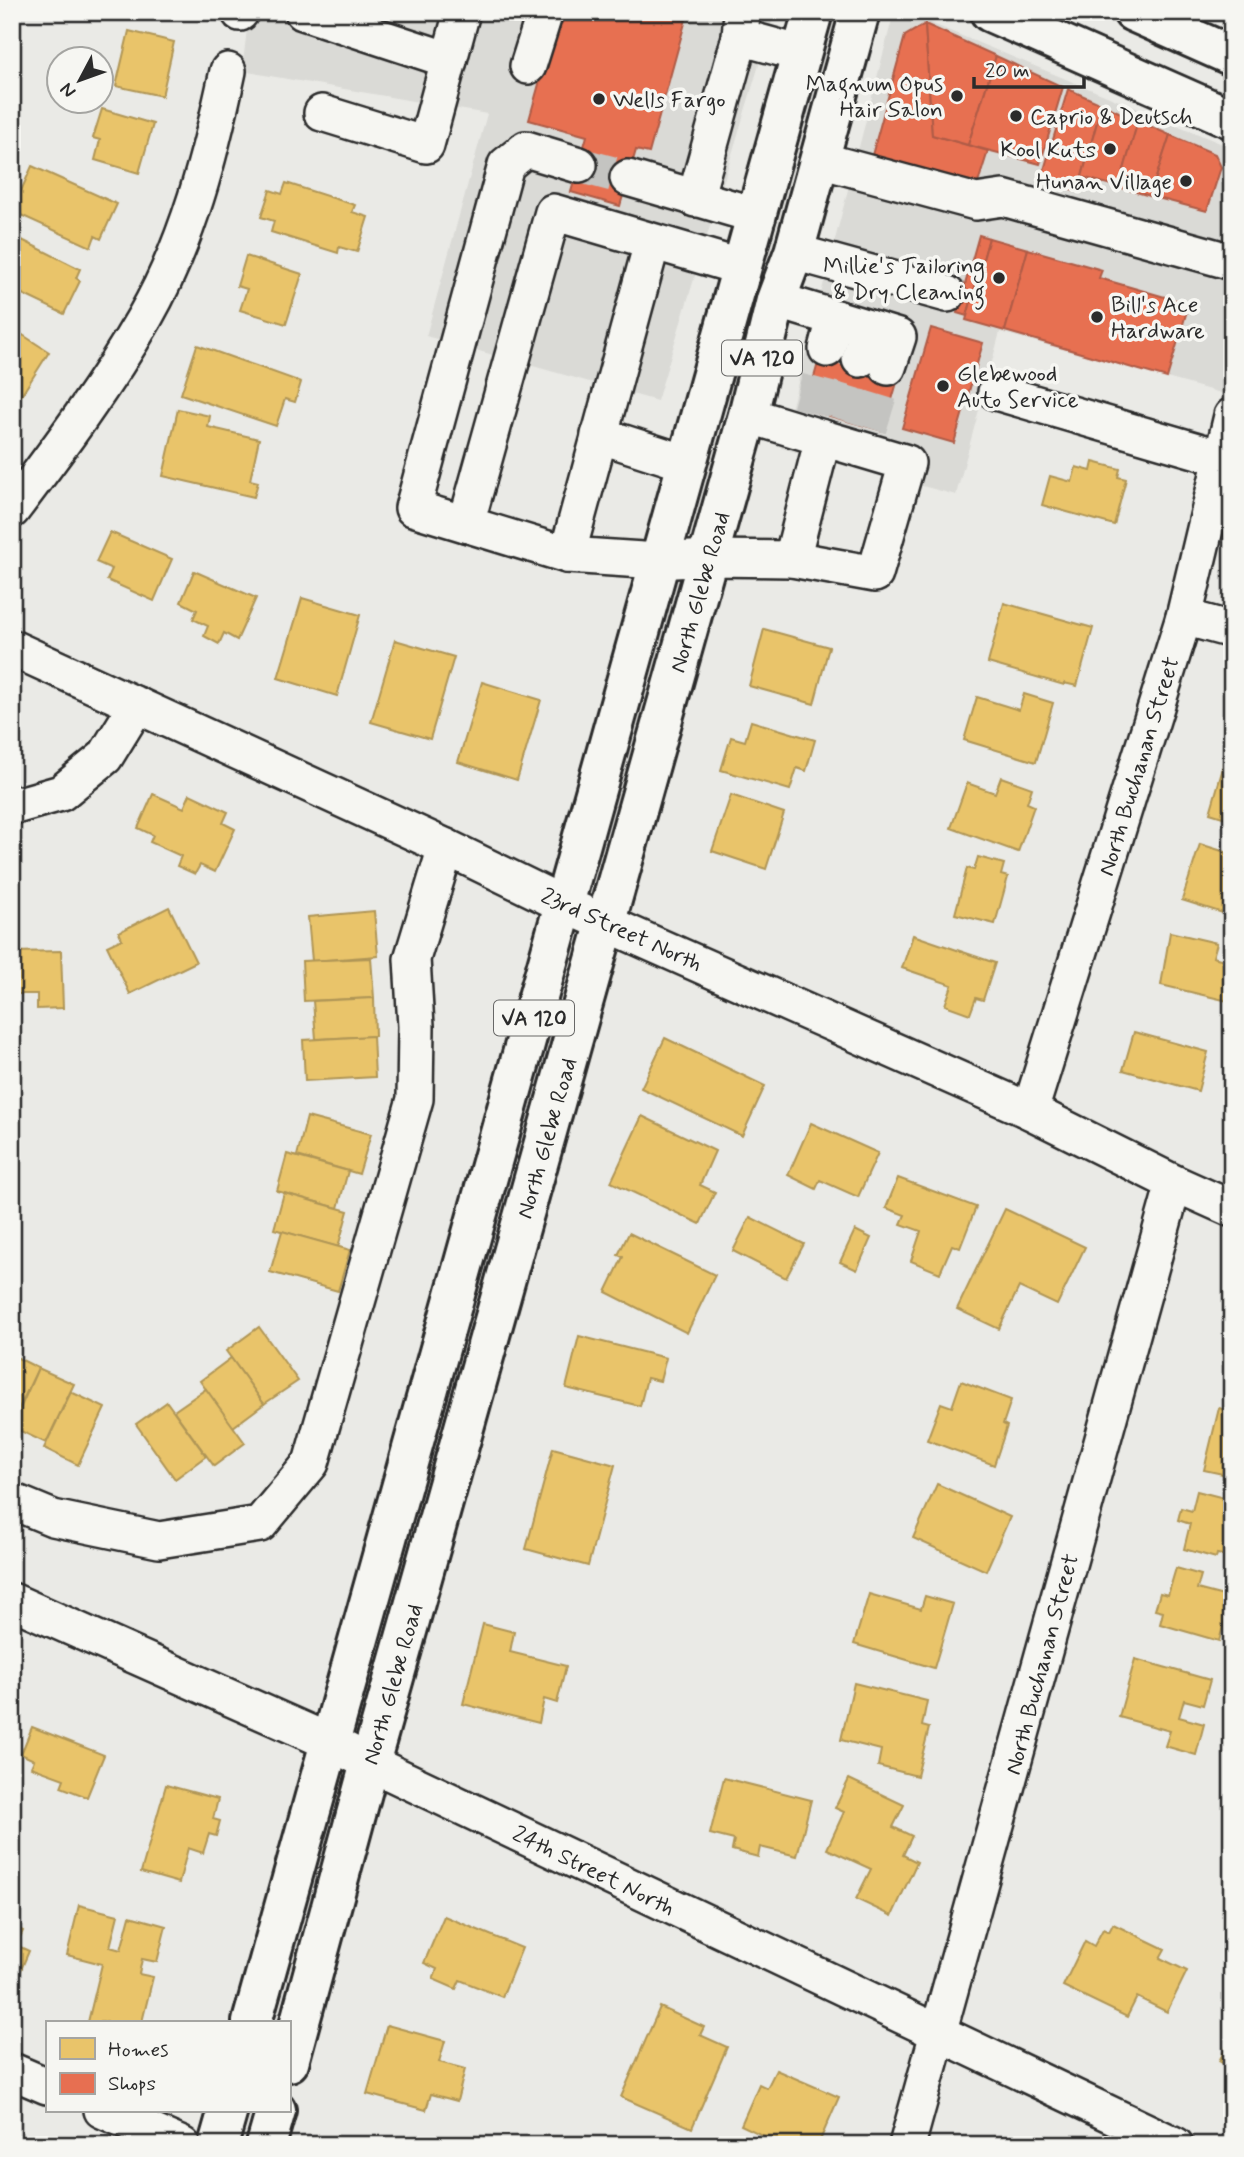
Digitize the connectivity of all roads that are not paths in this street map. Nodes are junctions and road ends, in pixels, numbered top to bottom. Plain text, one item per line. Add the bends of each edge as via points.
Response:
1 (303, 12) edge
2 (462, 12) edge
3 (545, 12) edge
4 (813, 12) edge
5 (860, 12) edge
6 (990, 12) edge
7 (1133, 12) edge
8 (741, 25) edge
9 (802, 54) junction
10 (1232, 56) edge
11 (449, 60) junction
12 (528, 66) dead end
13 (228, 71) dead end
14 (322, 113) dead end
15 (1232, 119) edge
16 (820, 160) junction
17 (579, 165) tunnel mouth
18 (628, 178) tunnel mouth
19 (695, 198) junction
20 (758, 216) junction
21 (652, 243) junction
22 (794, 252) junction
23 (1232, 262) edge
24 (740, 267) junction
25 (947, 294) dead end
26 (776, 300) junction
27 (872, 351) dead end
28 (996, 392) dead end
29 (748, 415) junction
30 (836, 431) junction
31 (599, 435) junction
32 (1228, 438) edge
33 (687, 463) junction
34 (12, 510) edge
35 (466, 524) junction
36 (567, 555) junction
37 (708, 558) junction
38 (792, 559) junction
39 (658, 561) junction
40 (1184, 617) junction
41 (1232, 630) edge
42 (12, 648) edge
43 (137, 705) junction
44 (12, 803) edge
45 (446, 847) junction
46 (565, 905) junction
47 (606, 923) junction
48 (1030, 1111) junction
49 (1174, 1183) junction
50 (1232, 1209) edge
51 (12, 1502) edge
52 (12, 1601) edge
53 (332, 1743) junction
54 (370, 1763) junction
55 (252, 2021) edge
56 (939, 2034) junction
57 (290, 2058) edge
58 (12, 2071) edge
59 (46, 2086) edge
60 (107, 2112) edge
61 (227, 2112) edge
62 (275, 2112) edge
63 (183, 2145) edge
64 (218, 2145) edge
65 (266, 2145) edge
66 (907, 2145) edge
67 (1175, 2145) edge

1 - 11 street
2 - 11 street
3 - 12 street
4 - 9 main road, North Glebe Road / VA 120
5 - 16 main road, North Glebe Road / VA 120
6 - 15 main road
7 - 10 main road
8 - 9 street
8 - 19 street
9 - 20 main road, North Glebe Road / VA 120
11 - 14 street via 426,145
13 - 34 street via 195,201 156,295 63,442
16 - 22 main road, North Glebe Road / VA 120
16 - 23 street via 976,202 1003,198
17 - 35 street via 526,149 506,165 413,508
18 - 19 street
19 - 20 street
20 - 24 main road, North Glebe Road / VA 120
21 - 24 street
21 - 31 street
21 - 35 street via 553,212
22 - 25 street
22 - 26 main road, North Glebe Road / VA 120
24 - 33 main road, North Glebe Road / VA 120
26 - 27 street
26 - 29 main road, North Glebe Road / VA 120
28 - 32 street
29 - 30 street
29 - 37 main road, North Glebe Road / VA 120
30 - 38 street
30 - 38 street via 907,463 875,574
31 - 33 street
31 - 36 street
32 - 40 street, North Buchanan Street
33 - 39 main road, North Glebe Road / VA 120
35 - 36 street
36 - 39 street
37 - 38 street
37 - 39 street
37 - 47 main road, North Glebe Road / VA 120
39 - 46 main road, North Glebe Road / VA 120
40 - 41 street
40 - 48 street, North Buchanan Street
42 - 43 street, 23rd Street North
43 - 44 street via 105,757 61,793
43 - 45 street, 23rd Street North
45 - 46 street, 23rd Street North
45 - 51 street via 412,959 415,1099 311,1463 260,1524 159,1540 53,1518
46 - 47 street, 23rd Street North
46 - 53 main road, North Glebe Road / VA 120
47 - 48 street, 23rd Street North
47 - 54 main road, North Glebe Road / VA 120
48 - 49 street, 23rd Street North
49 - 50 street, 23rd Street North
49 - 56 street, North Buchanan Street
52 - 53 street, 24th Street North
53 - 54 street, 24th Street North
53 - 55 main road, North Glebe Road / VA 120
54 - 56 street, 24th Street North
54 - 57 main road, North Glebe Road / VA 120
56 - 66 street, North Buchanan Street
56 - 67 street, 24th Street North
58 - 59 street
60 - 63 street
61 - 64 main road
62 - 65 main road

